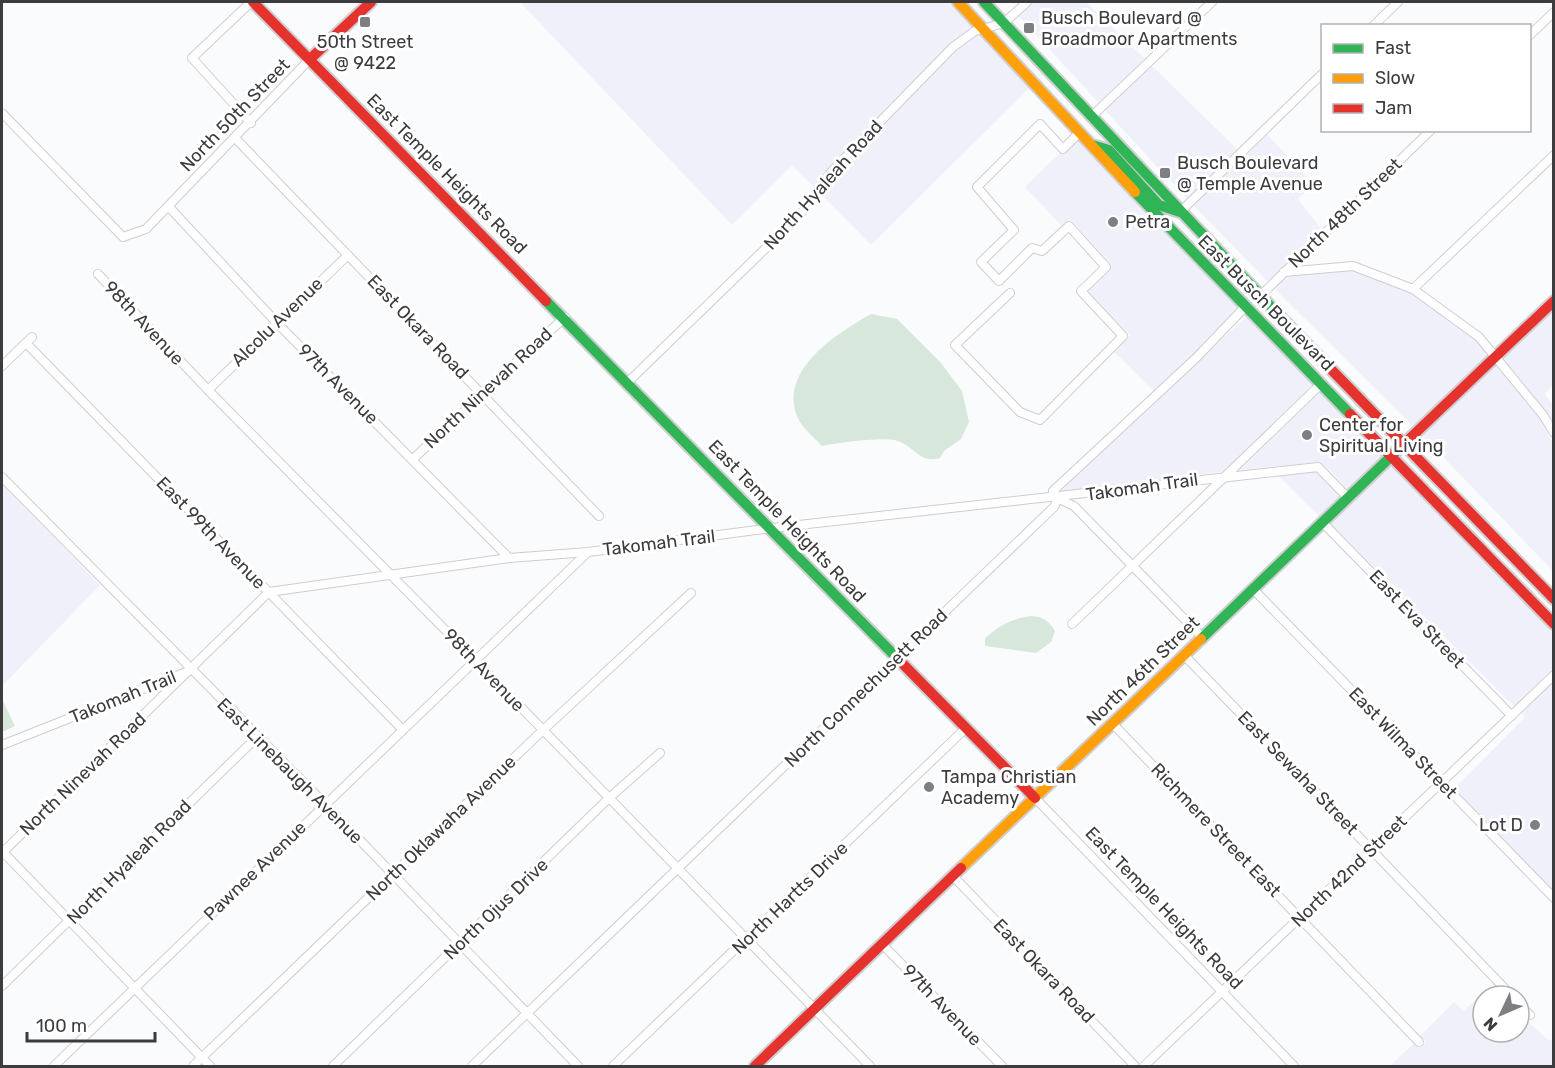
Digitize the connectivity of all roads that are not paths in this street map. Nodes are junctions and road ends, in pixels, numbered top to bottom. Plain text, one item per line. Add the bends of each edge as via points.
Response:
1 (252, 2) edge
2 (371, 2) edge
3 (958, 2) edge
4 (984, 2) edge
5 (1027, 2) edge
6 (1212, 2) edge
7 (1398, 2) edge
8 (1554, 12) edge
9 (1004, 22) junction
10 (1375, 24) edge
11 (983, 28) junction
12 (1531, 34) edge
13 (310, 59) junction
14 (1321, 76) edge
15 (2, 113) edge
16 (1092, 116) junction
17 (251, 123) junction
18 (1429, 132) edge
19 (1079, 133) junction
20 (236, 138) junction
21 (1090, 145) junction
22 (1554, 155) edge
23 (169, 207) junction
24 (1180, 212) junction
25 (1167, 225) junction
26 (348, 255) junction
27 (1284, 272) junction
28 (98, 274) dead end
29 (1247, 283) junction
30 (1413, 289) junction
31 (1010, 293) dead end
32 (1260, 296) junction
33 (1554, 301) edge
34 (1245, 307) junction
35 (565, 317) junction
36 (276, 322) junction
37 (1318, 356) junction
38 (1495, 357) junction
39 (2, 366) edge
40 (628, 382) junction
41 (1322, 383) junction
42 (208, 390) junction
43 (482, 392) junction
44 (1554, 433) edge
45 (1405, 444) junction
46 (1392, 456) junction
47 (412, 459) junction
48 (1228, 475) junction
49 (2, 477) edge
50 (1058, 498) junction
51 (1348, 498) junction
52 (599, 516) dead end
53 (1323, 523) junction
54 (772, 528) junction
55 (588, 552) junction
56 (509, 558) junction
57 (1134, 567) junction
58 (389, 574) junction
59 (1253, 589) junction
60 (269, 592) junction
61 (691, 593) dead end
62 (1552, 593) edge
63 (1072, 624) dead end
64 (1554, 624) edge
65 (1202, 637) junction
66 (1184, 655) junction
67 (898, 657) junction
68 (475, 660) junction
69 (190, 670) junction
70 (1554, 675) edge
71 (1512, 716) junction
72 (1112, 723) junction
73 (966, 728) junction
74 (402, 729) junction
75 (542, 731) junction
76 (257, 737) junction
77 (2, 745) edge
78 (660, 753) dead end
79 (1441, 783) junction
80 (1035, 798) junction
81 (608, 799) junction
82 (325, 804) junction
83 (1371, 850) junction
84 (2, 852) edge
85 (678, 868) junction
86 (393, 874) junction
87 (953, 876) junction
88 (1554, 898) edge
89 (1300, 917) junction
90 (69, 922) junction
91 (747, 939) junction
92 (460, 944) junction
93 (882, 944) junction
94 (1500, 984) edge
95 (2, 986) edge
96 (135, 988) junction
97 (1223, 991) junction
98 (814, 1009) junction
99 (526, 1014) junction
100 (1419, 1042) dead end
101 (202, 1058) junction
102 (54, 1066) edge
103 (193, 1066) edge
104 (210, 1066) edge
105 (333, 1066) edge
106 (472, 1066) edge
107 (578, 1066) edge
108 (613, 1066) edge
109 (755, 1066) edge
110 (870, 1066) edge
111 (1002, 1066) edge
112 (1135, 1066) edge
113 (1144, 1066) edge
114 (1294, 1066) edge

1 - 13 street, East Temple Heights Road
1 - 17 street via 192,58
2 - 13 street, North 50th Street
3 - 11 street, East Busch Boulevard
4 - 9 street, East Busch Boulevard
5 - 9 street, North Hyaleah Road
6 - 16 street
7 - 10 street
8 - 12 street
9 - 11 street, North Hyaleah Road
9 - 16 street, East Busch Boulevard
11 - 19 street, East Busch Boulevard
11 - 40 street, North Hyaleah Road via 953,47 832,171 800,215
13 - 17 street, North 50th Street
13 - 35 street, East Temple Heights Road
14 - 24 street
15 - 23 street, North 50th Street via 123,237 146,229
16 - 24 street, East Busch Boulevard
17 - 20 street, North 50th Street
18 - 27 street, North 48th Street
19 - 21 street, East Busch Boulevard
19 - 31 street via 1063,149 1040,124 977,187 1014,230 981,262 999,281 1032,248 1042,251 1069,225 1106,267 1081,291 1124,336 1040,420 1020,412 955,345
20 - 23 street, North 50th Street
20 - 26 street, East Okara Road
21 - 24 street via 1109,150 1159,205
21 - 25 street, East Busch Boulevard
22 - 30 street
23 - 36 street, 97th Avenue
24 - 29 street, East Busch Boulevard
25 - 29 street via 1193,234 1233,277
25 - 34 street, East Busch Boulevard
26 - 36 street, Alcolu Avenue
26 - 43 street, East Okara Road
27 - 30 street via 1353,266
27 - 32 street, North 48th Street
28 - 42 street, 98th Avenue
29 - 32 street, East Busch Boulevard
30 - 38 street via 1458,320
32 - 37 street, East Busch Boulevard
33 - 38 street, North 46th Street
34 - 37 street via 1260,308 1269,314 1307,353
34 - 41 street, East Busch Boulevard
34 - 50 street, North Connechusett Road via 1053,491
35 - 40 street, East Temple Heights Road
35 - 43 street, North Ninevah Road
36 - 42 street, Alcolu Avenue
36 - 47 street, 97th Avenue
37 - 45 street, East Busch Boulevard
38 - 44 street
38 - 45 street, North 46th Street
39 - 60 street, East 99th Avenue via 29,340
40 - 54 street, East Temple Heights Road
41 - 46 street, East Busch Boulevard
41 - 48 street
42 - 58 street, 98th Avenue
43 - 47 street, North Ninevah Road
43 - 52 street, East Okara Road
45 - 46 street, North 46th Street
45 - 62 street, East Busch Boulevard
46 - 51 street, North 46th Street
46 - 64 street, East Busch Boulevard
47 - 56 street, 97th Avenue
48 - 50 street, Takomah Trail
48 - 51 street, Takomah Trail via 1318,467
48 - 57 street
49 - 69 street, East Linebaugh Avenue
50 - 54 street, Takomah Trail
50 - 57 street via 1074,506
50 - 67 street, North Connechusett Road via 1054,507
51 - 53 street, North 46th Street
53 - 59 street, North 46th Street
53 - 71 street, East Eva Street
54 - 55 street, Takomah Trail
54 - 67 street, East Temple Heights Road
55 - 56 street, Takomah Trail
55 - 68 street, Pawnee Avenue
56 - 58 street, Takomah Trail
57 - 63 street
57 - 65 street
58 - 60 street, Takomah Trail
58 - 68 street, 98th Avenue
59 - 65 street, North 46th Street
59 - 79 street, East Wilma Street
60 - 69 street, Takomah Trail
60 - 74 street, East 99th Avenue
61 - 75 street, North Oklawaha Avenue
65 - 66 street, North 46th Street
66 - 72 street, North 46th Street
66 - 83 street, East Sewaha Street
67 - 73 street, East Temple Heights Road
67 - 85 street, North Connechusett Road
68 - 74 street, Pawnee Avenue
68 - 75 street, 98th Avenue
69 - 76 street, East Linebaugh Avenue
69 - 77 street, Takomah Trail
69 - 84 street, North Ninevah Road
70 - 71 street, North 42nd Street
71 - 79 street, North 42nd Street
72 - 80 street, North 46th Street
72 - 89 street, Richmere Street East
73 - 80 street, East Temple Heights Road
73 - 91 street, North Hartts Drive
74 - 82 street, Pawnee Avenue
75 - 81 street, 98th Avenue
75 - 86 street, North Oklawaha Avenue
76 - 82 street, East Linebaugh Avenue
76 - 90 street, North Hyaleah Road
78 - 81 street, North Ojus Drive
79 - 83 street, North 42nd Street
79 - 88 street, East Wilma Street
80 - 87 street, North 46th Street
80 - 97 street, East Temple Heights Road
81 - 85 street, 98th Avenue
81 - 92 street, North Ojus Drive
82 - 86 street, East Linebaugh Avenue
82 - 96 street, Pawnee Avenue
83 - 89 street, North 42nd Street
83 - 94 street, East Sewaha Street
84 - 90 street
85 - 91 street, 98th Avenue
85 - 99 street, North Connechusett Road
86 - 92 street, East Linebaugh Avenue
86 - 101 street, North Oklawaha Avenue
87 - 93 street, North 46th Street
87 - 112 street, East Okara Road
89 - 97 street, North 42nd Street
89 - 100 street, Richmere Street East
90 - 95 street, North Hyaleah Road
90 - 96 street
91 - 98 street, 98th Avenue
91 - 108 street, North Hartts Drive
92 - 99 street, East Linebaugh Avenue
92 - 105 street, North Ojus Drive
93 - 98 street, North 46th Street
93 - 111 street, 97th Avenue
96 - 101 street
96 - 102 street, Pawnee Avenue
97 - 113 street, North 42nd Street
97 - 114 street, East Temple Heights Road
98 - 109 street, North 46th Street
98 - 110 street, 98th Avenue
99 - 106 street, North Connechusett Road
99 - 107 street, East Linebaugh Avenue
101 - 103 street, North Oklawaha Avenue
101 - 104 street

